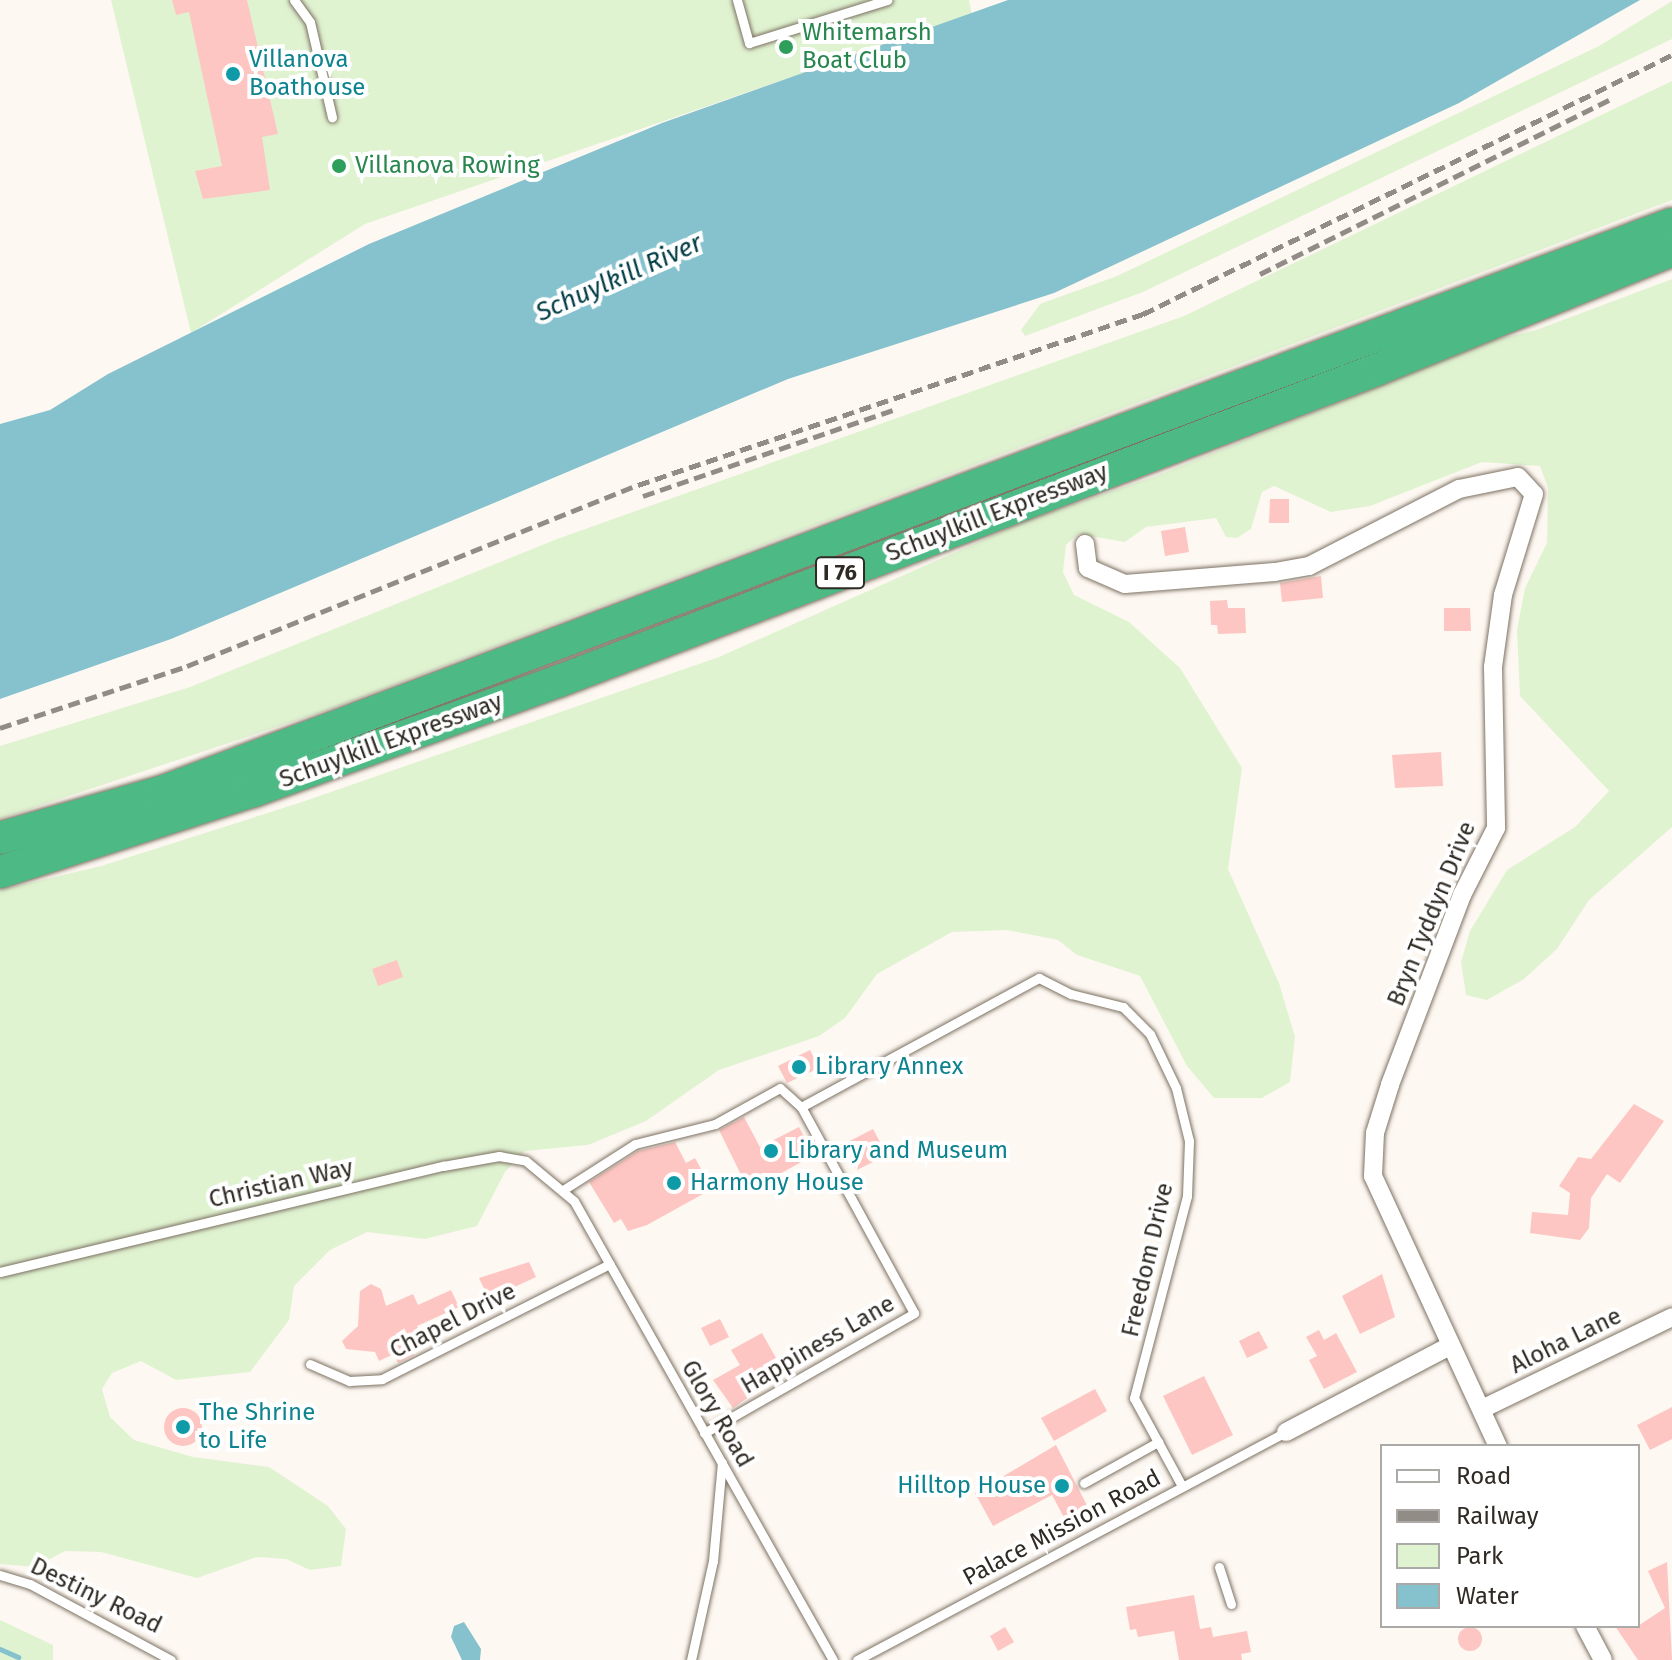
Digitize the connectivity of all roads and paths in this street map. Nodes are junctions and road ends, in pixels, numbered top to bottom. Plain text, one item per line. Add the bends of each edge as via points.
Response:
1 (294, 0) edge
2 (737, 0) edge
3 (838, 0) edge
4 (887, 0) edge
5 (840, 12) junction
6 (332, 117) dead end
7 (1672, 224) edge
8 (1672, 250) edge
9 (1085, 544) dead end
10 (0, 838) edge
11 (0, 872) edge
12 (801, 1107) junction
13 (563, 1190) junction
14 (610, 1264) junction
15 (0, 1272) edge
16 (1672, 1317) edge
17 (1450, 1346) junction
18 (310, 1364) dead end
19 (1482, 1409) junction
20 (1286, 1432) joint
21 (704, 1433) junction
22 (1158, 1442) junction
23 (1497, 1444) edge
24 (722, 1462) junction
25 (1084, 1483) dead end
26 (1182, 1486) junction
27 (1219, 1567) dead end
28 (0, 1575) edge
29 (1231, 1604) dead end
30 (1586, 1628) edge
31 (171, 1660) edge
32 (691, 1660) edge
33 (833, 1660) edge
34 (857, 1660) edge
35 (1603, 1660) edge

1 - 6 lane via 310,22
2 - 5 lane via 749,43
3 - 5 lane
4 - 5 lane
7 - 10 highway, Schuylkill Expressway / I 76 via 162,792
8 - 11 highway, Schuylkill Expressway / I 76 via 1378,369 559,681 253,791
9 - 17 street, Bryn Tyddyn Drive via 1088,568 1125,584 1275,572 1309,566 1459,489 1518,477 1534,494 1503,595 1493,667 1496,828 1462,895 1375,1133 1373,1176
12 - 13 lane via 780,1088 715,1124 635,1144
12 - 21 lane, Happiness Lane via 914,1313
12 - 22 lane, Freedom Drive via 1039,978 1071,994 1123,1007 1150,1034 1176,1088 1189,1141 1187,1196 1134,1398
13 - 14 lane, Glory Road
13 - 15 lane, Christian Way via 526,1161 499,1156
14 - 18 lane, Chapel Drive via 382,1379 349,1381
14 - 21 lane, Glory Road
16 - 19 street, Aloha Lane
17 - 19 street, Bryn Tyddyn Drive
17 - 20 street
19 - 23 street, Bryn Tyddyn Drive
20 - 26 lane, Palace Mission Road
21 - 24 lane, Glory Road
22 - 25 lane
22 - 26 lane, Freedom Drive
24 - 32 lane via 713,1561
24 - 33 lane, Glory Road
26 - 34 lane, Palace Mission Road
27 - 29 lane
28 - 31 lane, Destiny Road via 30,1584
30 - 35 street

